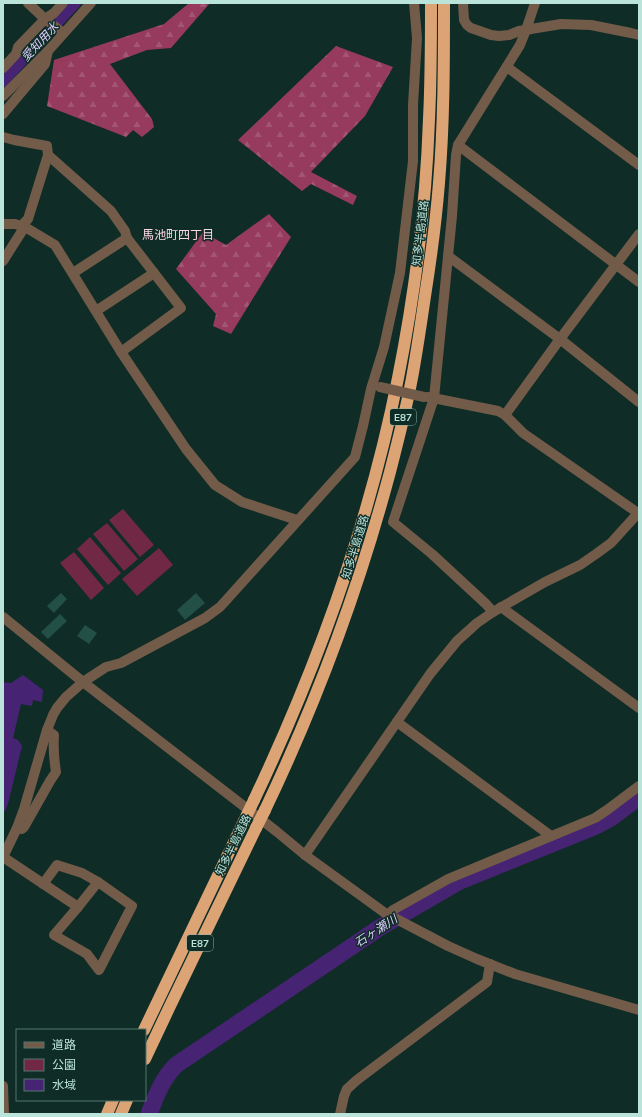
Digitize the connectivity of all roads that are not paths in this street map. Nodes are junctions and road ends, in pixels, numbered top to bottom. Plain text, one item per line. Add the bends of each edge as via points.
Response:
1 (28, 3) edge
2 (63, 3) edge
3 (91, 3) edge
4 (414, 3) edge
5 (431, 3) edge
6 (444, 3) edge
7 (463, 3) edge
8 (535, 3) edge
9 (47, 20) junction
10 (526, 30) junction
11 (62, 32) junction
12 (639, 35) edge
13 (48, 51) junction
14 (507, 67) junction
15 (3, 68) edge
16 (3, 96) edge
17 (3, 114) edge
18 (3, 137) edge
19 (458, 145) junction
20 (48, 155) junction
21 (639, 165) edge
22 (3, 224) edge
23 (23, 227) junction
24 (639, 234) edge
25 (127, 238) junction
26 (448, 256) junction
27 (3, 261) edge
28 (616, 265) junction
29 (73, 273) junction
30 (154, 273) junction
31 (639, 282) edge
32 (96, 311) junction
33 (560, 339) junction
34 (121, 352) junction
35 (375, 388) junction
36 (429, 397) junction
37 (639, 402) edge
38 (504, 416) junction
39 (639, 512) edge
40 (297, 520) junction
41 (497, 610) junction
42 (3, 617) edge
43 (83, 682) junction
44 (639, 708) edge
45 (397, 722) junction
46 (47, 730) junction
47 (639, 786) edge
48 (17, 828) junction
49 (551, 836) junction
50 (305, 856) junction
51 (3, 857) edge
52 (98, 882) junction
53 (43, 884) junction
54 (78, 907) junction
55 (388, 914) junction
56 (490, 964) junction
57 (639, 1010) edge
58 (144, 1029) edge
59 (146, 1058) edge
60 (3, 1086) edge
61 (113, 1101) edge
62 (127, 1101) edge
63 (3, 1103) edge
64 (4, 1114) edge
65 (107, 1114) edge
66 (121, 1114) edge
67 (340, 1114) edge

1 - 9 street
2 - 9 street
3 - 11 street
4 - 35 street via 417,38 413,161 400,273
5 - 58 highway, 知多半島道路 / E87, bridge via 429,120 418,251 398,378 367,507 340,593 281,742
6 - 59 highway, 知多半島道路 / E87, bridge via 439,183 432,253 410,386 380,511 327,668 293,749
7 - 10 street via 464,20 471,28 491,36
8 - 10 street
9 - 11 street
9 - 15 street via 18,47 16,54
10 - 12 street via 561,24 586,25
10 - 14 street
11 - 13 street
13 - 16 street
13 - 17 street via 45,64
14 - 19 street
14 - 21 street
18 - 20 street via 47,146
19 - 26 street
19 - 28 street
20 - 23 street via 28,219
20 - 25 street via 111,210
22 - 23 street
23 - 27 street
23 - 29 street via 55,245
24 - 28 street
25 - 29 street
25 - 30 street
26 - 33 street
26 - 36 street
28 - 31 street
28 - 33 street
29 - 32 street
30 - 32 street
30 - 34 street via 181,308
32 - 34 street
33 - 37 street
33 - 38 street
34 - 40 street via 186,449 215,485 242,502
35 - 36 street, bridge
35 - 40 street via 355,457
36 - 38 street via 498,411
36 - 41 street via 393,522 486,604
38 - 39 street via 523,433
39 - 41 street via 596,554
40 - 43 street via 220,607 205,618
41 - 44 street
41 - 45 street via 468,630 447,652
42 - 43 street
43 - 46 street via 57,708
43 - 50 street via 242,804
45 - 49 street
45 - 50 street
46 - 48 street
46 - 48 street via 54,735 56,772 24,827
47 - 49 street via 595,818
48 - 51 street
49 - 55 street via 448,879
50 - 55 street
51 - 53 street
52 - 53 street via 82,873 57,865
52 - 54 street
52 - 54 street via 132,906 99,970 87,954 54,935
53 - 54 street
55 - 56 street via 448,946
56 - 57 street via 515,974
56 - 67 street via 487,982 347,1089
60 - 63 street
61 - 65 highway
62 - 66 highway
63 - 64 street

